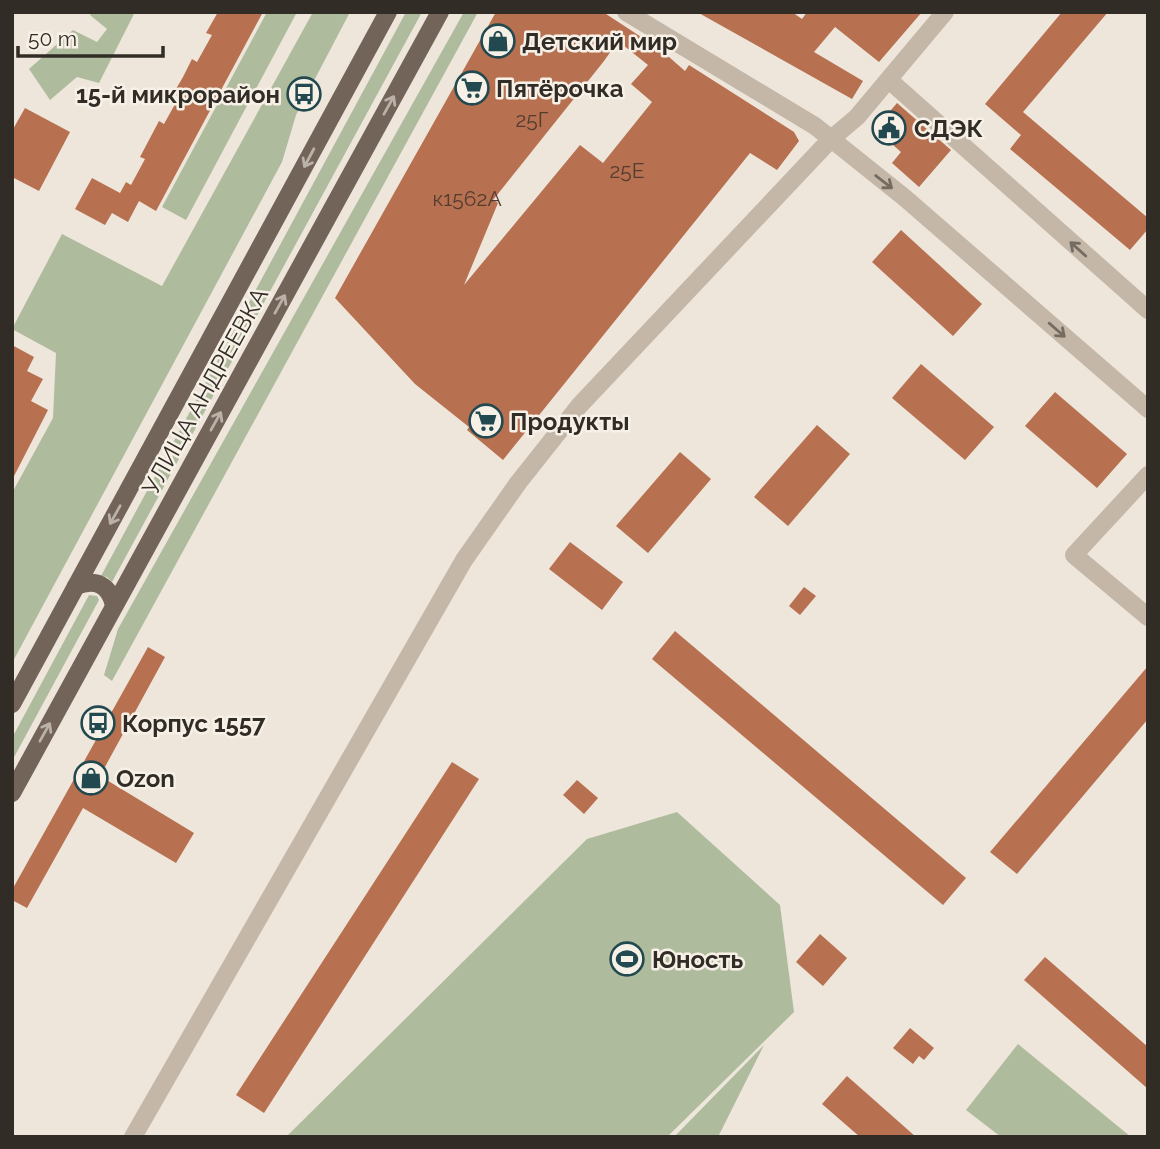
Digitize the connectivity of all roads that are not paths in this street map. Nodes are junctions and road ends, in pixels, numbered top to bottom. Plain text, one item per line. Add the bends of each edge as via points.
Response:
1 (388, 12) edge
2 (440, 12) edge
3 (626, 12) edge
4 (945, 12) edge
5 (889, 80) junction
6 (831, 139) junction
7 (1148, 310) edge
8 (1148, 409) edge
9 (1148, 475) edge
10 (76, 586) junction
11 (114, 605) junction
12 (1148, 617) edge
13 (12, 704) edge
14 (12, 793) edge
15 (133, 1137) edge

1 -> 10 main road, УЛИЦА АНДРЕЕВКА
11 -> 2 main road, УЛИЦА АНДРЕЕВКА
3 - 6 street
4 - 5 street
5 - 6 street
7 -> 5 street
6 -> 8 street
6 - 15 street via 579,406 464,560
9 - 12 street via 1074,555
10 - 11 main road via 86,582 105,587
10 - 13 main road, УЛИЦА АНДРЕЕВКА
14 -> 11 main road, УЛИЦА АНДРЕЕВКА

